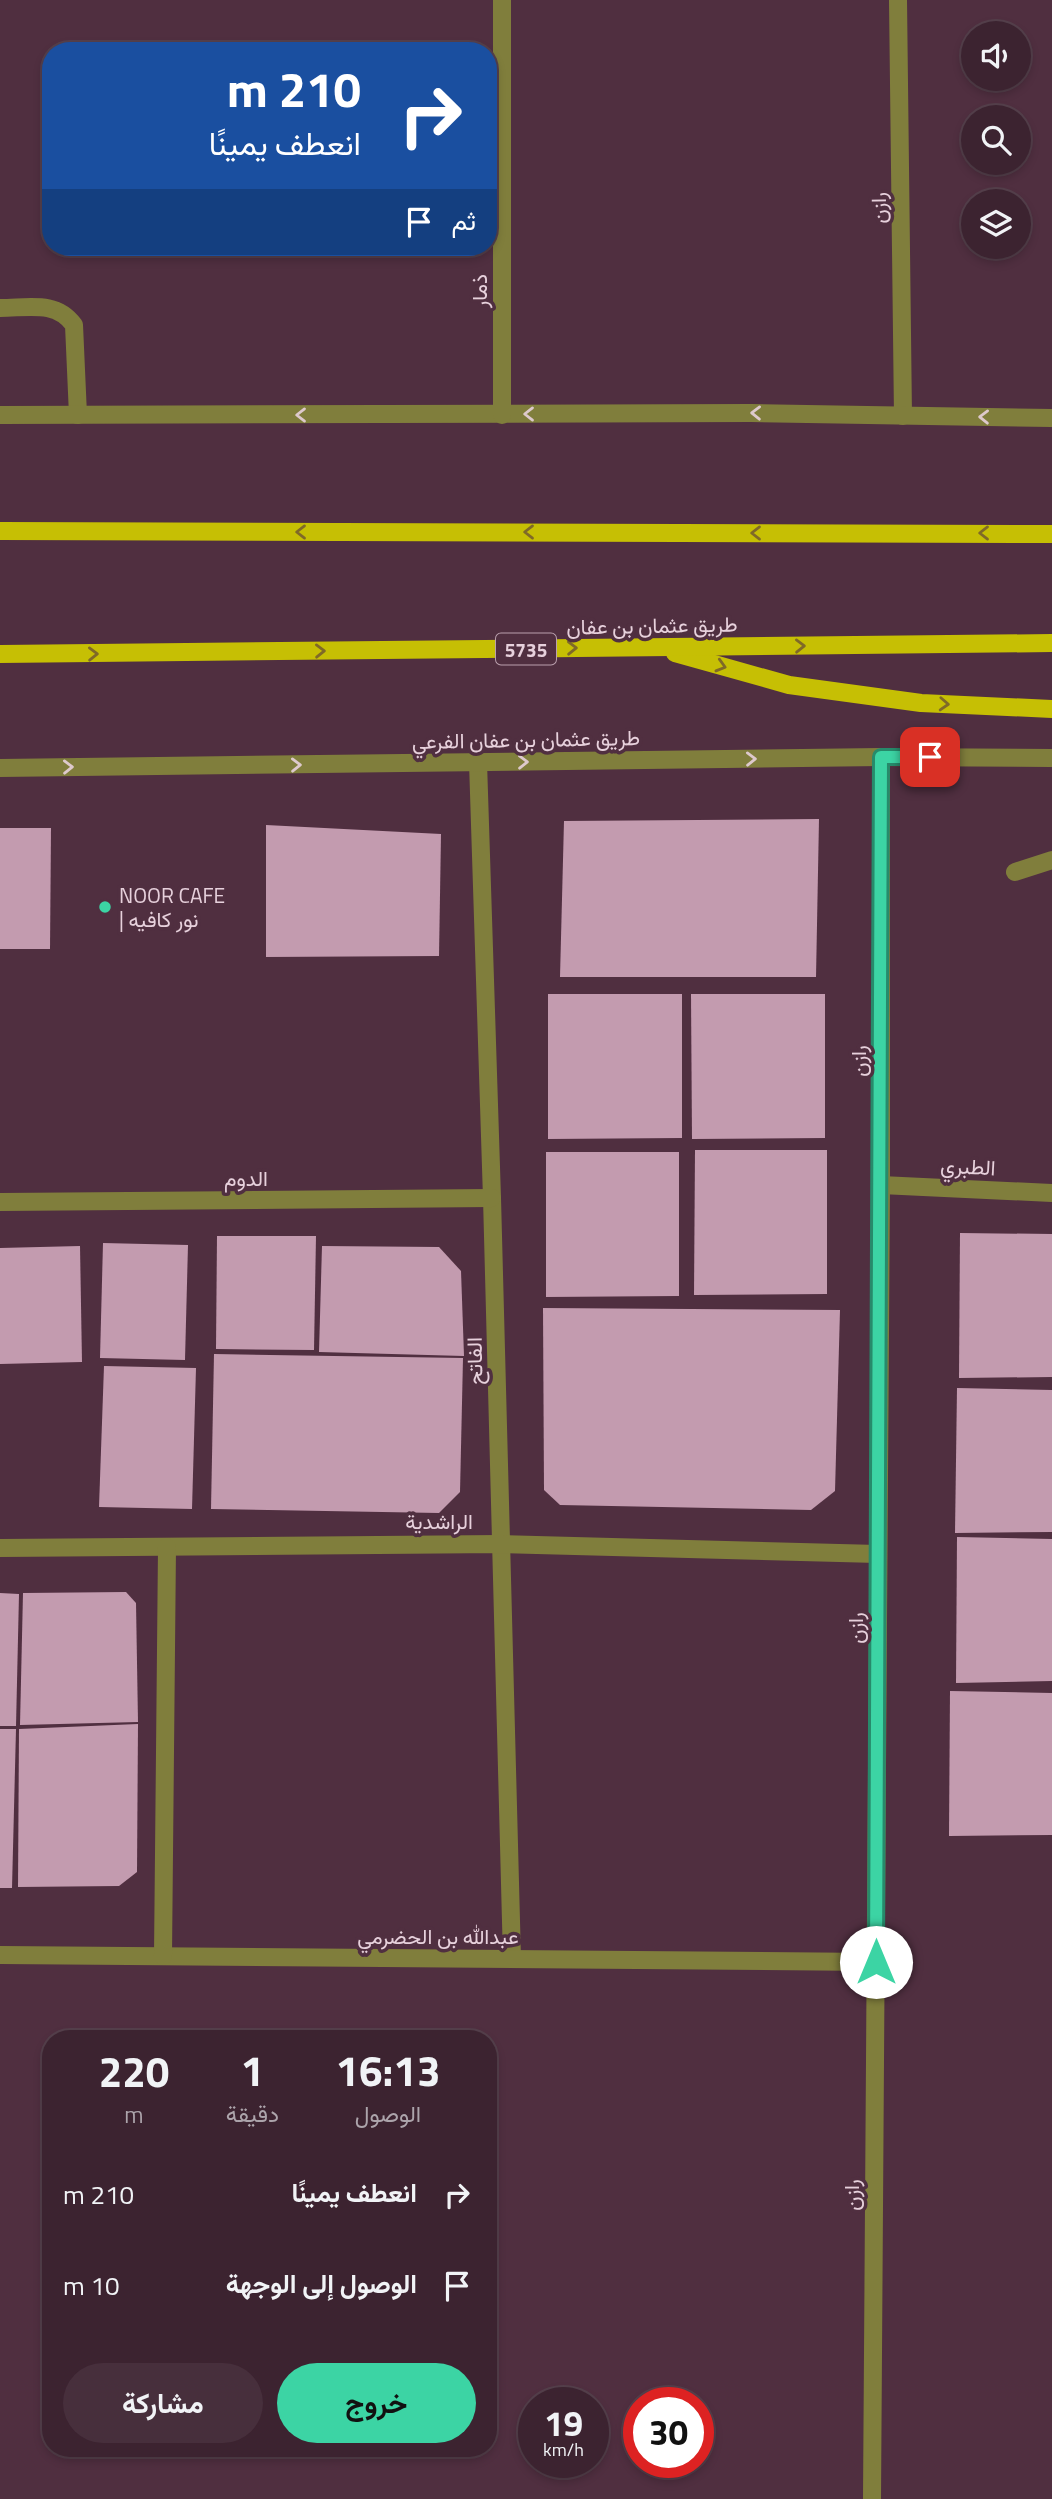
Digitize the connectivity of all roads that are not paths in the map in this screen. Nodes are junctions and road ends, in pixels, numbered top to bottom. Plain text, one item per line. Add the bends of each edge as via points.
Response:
1 (502, 0) edge
2 (898, 0) edge
3 (0, 308) edge
4 (0, 415) edge
5 (78, 415) junction
6 (502, 415) junction
7 (903, 416) junction
8 (1052, 418) edge
9 (0, 531) edge
10 (1052, 534) edge
11 (1052, 643) edge
12 (655, 648) junction
13 (0, 654) edge
14 (55, 655) junction
15 (0, 665) edge
16 (1052, 709) edge
17 (881, 757) junction
18 (1052, 758) edge
19 (478, 762) junction
20 (0, 768) edge
21 (1052, 860) edge
22 (1015, 872) dead end
23 (881, 1185) junction
24 (1052, 1193) edge
25 (492, 1198) junction
26 (0, 1202) edge
27 (501, 1544) junction
28 (167, 1547) junction
29 (0, 1548) edge
30 (878, 1555) junction
31 (0, 1955) edge
32 (163, 1956) junction
33 (512, 1959) junction
34 (876, 1962) junction
35 (872, 2499) edge

1 - 6 street, ذمار
2 - 7 street, رازن
3 - 5 street via 55,307 68,315 74,325
4 - 5 street
6 -> 5 street
7 -> 6 street
8 -> 7 street
10 -> 9 main road
12 -> 11 main road, طريق عثمان بن عفان / 5735
14 -> 12 main road, طريق عثمان بن عفان / 5735
12 -> 16 main road via 789,685 920,703
13 - 14 main road, طريق عثمان بن عفان / 5735
14 - 15 main road
17 - 18 street, طريق عثمان بن عفان الفرعي
19 -> 17 street, طريق عثمان بن عفان الفرعي
17 - 23 street, رازن
20 -> 19 street, طريق عثمان بن عفان الفرعي
19 - 25 street, الفاتح
21 - 22 street
23 - 24 street, الطبري
23 - 30 street, رازن
25 - 26 street, الدوم
25 - 27 street, الفاتح
27 - 28 street, الراشدية
27 - 30 street, الراشدية
27 - 33 street, الفاتح
28 - 29 street, الراشدية
28 - 32 street
30 - 34 street, رازن
31 - 32 street, عبدالله بن الحضرمي
32 - 33 street, عبدالله بن الحضرمي
33 - 34 street, عبدالله بن الحضرمي
34 - 35 street, رازن

